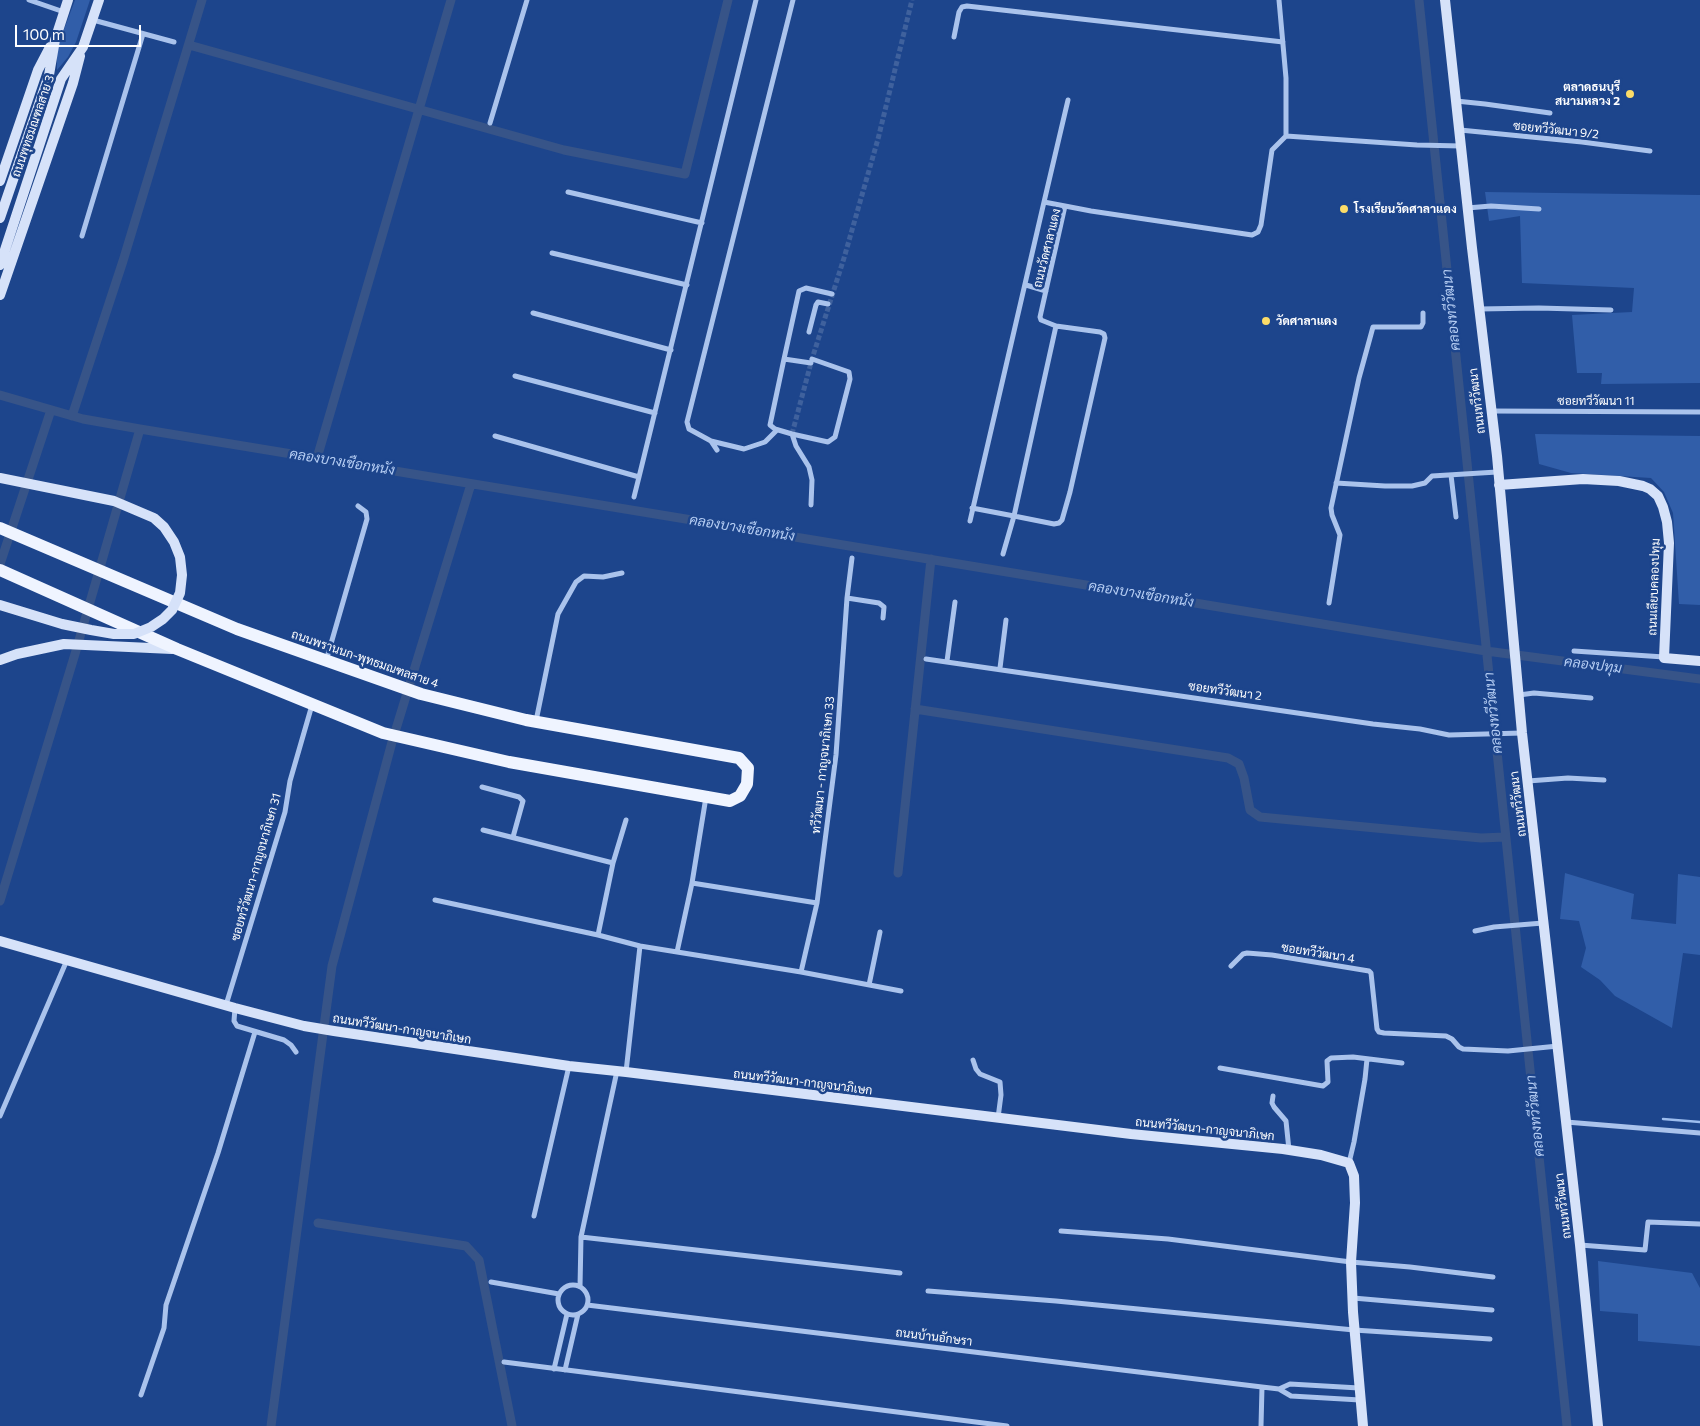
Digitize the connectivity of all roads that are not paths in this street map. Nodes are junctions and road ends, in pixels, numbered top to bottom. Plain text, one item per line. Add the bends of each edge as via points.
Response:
1 (29, 0) edge
2 (68, 0) edge
3 (99, 0) edge
4 (527, 0) edge
5 (756, 0) edge
6 (793, 0) edge
7 (1280, 0) edge
8 (1445, 0) edge
9 (64, 12) junction
10 (92, 19) junction
11 (143, 34) junction
12 (954, 37) dead end
13 (54, 40) junction
14 (174, 42) dead end
15 (1283, 42) junction
16 (83, 47) junction
17 (1068, 100) dead end
18 (1456, 101) junction
19 (1550, 113) dead end
20 (490, 123) dead end
21 (1459, 130) junction
22 (1286, 136) junction
23 (1461, 146) junction
24 (1650, 151) dead end
25 (0, 181) edge
26 (568, 192) dead end
27 (1044, 202) junction
28 (1065, 206) junction
29 (1467, 208) junction
30 (1539, 209) dead end
31 (0, 218) edge
32 (702, 223) junction
33 (82, 236) dead end
34 (552, 253) dead end
35 (0, 265) edge
36 (686, 285) junction
37 (1026, 286) junction
38 (1046, 291) junction
39 (832, 294) dead end
40 (0, 295) edge
41 (828, 304) dead end
42 (1479, 309) junction
43 (1611, 310) dead end
44 (533, 313) dead end
45 (1423, 313) dead end
46 (1056, 326) junction
47 (808, 332) dead end
48 (671, 350) junction
49 (784, 359) junction
50 (515, 376) dead end
51 (1491, 411) junction
52 (1700, 412) edge
53 (655, 414) junction
54 (777, 430) junction
55 (792, 434) junction
56 (495, 436) dead end
57 (711, 441) junction
58 (717, 450) dead end
59 (1497, 472) junction
60 (1451, 475) junction
61 (639, 477) junction
62 (0, 478) edge
63 (1336, 483) junction
64 (1499, 486) junction
65 (634, 497) dead end
66 (811, 505) dead end
67 (358, 506) dead end
68 (972, 508) junction
69 (1014, 516) junction
70 (1456, 517) dead end
71 (970, 521) dead end
72 (0, 528) edge
73 (1003, 554) dead end
74 (852, 558) dead end
75 (0, 570) edge
76 (622, 573) dead end
77 (847, 598) junction
78 (955, 602) dead end
79 (1329, 603) dead end
80 (0, 605) edge
81 (882, 618) dead end
82 (1006, 620) dead end
83 (177, 649) junction
84 (1574, 651) dead end
85 (926, 658) dead end
86 (1664, 658) junction
87 (0, 660) edge
88 (326, 661) junction
89 (947, 661) junction
90 (1700, 661) edge
91 (1000, 668) junction
92 (1519, 695) junction
93 (1591, 698) dead end
94 (312, 705) junction
95 (536, 722) junction
96 (1522, 733) junction
97 (1604, 780) dead end
98 (1528, 781) junction
99 (482, 788) dead end
100 (706, 796) junction
101 (626, 820) dead end
102 (483, 830) dead end
103 (513, 838) junction
104 (613, 864) junction
105 (692, 883) junction
106 (435, 900) dead end
107 (817, 903) junction
108 (1544, 923) junction
109 (1475, 931) dead end
110 (880, 932) dead end
111 (598, 935) junction
112 (0, 941) edge
113 (640, 946) junction
114 (676, 952) junction
115 (67, 959) junction
116 (1231, 966) dead end
117 (802, 972) junction
118 (869, 985) junction
119 (901, 992) dead end
120 (231, 1007) junction
121 (255, 1032) junction
122 (1558, 1046) junction
123 (296, 1052) dead end
124 (1367, 1059) junction
125 (973, 1060) dead end
126 (1402, 1063) dead end
127 (569, 1066) junction
128 (1220, 1068) dead end
129 (621, 1072) junction
130 (1273, 1096) dead end
131 (0, 1116) edge
132 (998, 1118) junction
133 (1566, 1122) junction
134 (1700, 1133) edge
135 (1289, 1150) junction
136 (1349, 1163) junction
137 (534, 1216) dead end
138 (1700, 1224) edge
139 (1061, 1231) dead end
140 (581, 1237) junction
141 (1580, 1245) junction
142 (1351, 1262) junction
143 (900, 1273) dead end
144 (1493, 1277) dead end
145 (491, 1282) dead end
146 (580, 1287) junction
147 (928, 1291) dead end
148 (560, 1294) junction
149 (1353, 1298) junction
150 (588, 1305) junction
151 (1492, 1310) dead end
152 (567, 1314) junction
153 (578, 1314) junction
154 (1354, 1330) junction
155 (1490, 1339) dead end
156 (504, 1362) dead end
157 (554, 1369) junction
158 (565, 1370) junction
159 (1262, 1387) junction
160 (1359, 1388) junction
161 (1279, 1390) junction
162 (141, 1395) dead end
163 (1360, 1400) junction
164 (1007, 1426) edge
165 (1261, 1426) edge
166 (1364, 1426) edge
167 (1598, 1426) edge

1 - 9 street
2 - 9 main road, ถนนพุทธมณฑลสาย 3
3 - 10 main road, ถนนพุทธมณฑลสาย 3
4 - 20 street
5 - 32 street
6 - 57 street via 687,422 689,428
7 - 15 street
8 - 18 main road, ถนนทวีวัฒนา
9 - 13 main road, ถนนพุทธมณฑลสาย 3
10 - 11 street
10 - 16 main road, ถนนพุทธมณฑลสาย 3
11 - 14 street
11 - 33 street
12 - 15 street via 959,12 966,6
13 - 25 main road via 38,70
13 - 31 main road, ถนนพุทธมณฑลสาย 3 via 49,75
15 - 22 street
16 - 35 main road, ถนนพุทธมณฑลสาย 3 via 61,79
16 - 40 main road
17 - 27 street
18 - 19 street
18 - 21 main road, ถนนทวีวัฒนา
21 - 23 main road, ถนนทวีวัฒนา
21 - 24 street, ซอยทวีวัฒนา 9/2
22 - 23 street
22 - 28 street, ถนนวัดศาลาแดง via 1272,150 1260,226 1252,235
23 - 29 main road, ถนนทวีวัฒนา
26 - 32 street
27 - 28 street
27 - 37 street
28 - 38 street, ถนนวัดศาลาแดง
29 - 30 street
29 - 42 main road, ถนนทวีวัฒนา
32 - 36 street
34 - 36 street
36 - 48 street
37 - 38 street
37 - 68 street
38 - 46 street, ถนนวัดศาลาแดง via 1040,317
39 - 49 street via 806,288 799,292
41 - 47 street via 818,302
42 - 43 street
42 - 51 main road, ถนนทวีวัฒนา
44 - 48 street
45 - 63 street via 1421,327 1373,327
46 - 69 street
46 - 69 street via 1104,334 1101,360 1062,520 1054,524
48 - 53 street
49 - 54 street via 770,421
49 - 55 street via 812,361 849,372 850,379 833,440 828,442
50 - 53 street
51 - 52 street, ซอยทวีวัฒนา 11
51 - 59 main road, ถนนทวีวัฒนา
53 - 61 street
54 - 55 street
54 - 57 street via 765,442 744,449
55 - 66 street via 812,480
56 - 61 street
57 - 58 street
59 - 60 street
59 - 64 main road, ถนนทวีวัฒนา
60 - 63 street via 1432,476 1425,483 1412,486
60 - 70 street
61 - 65 street
62 - 80 main road, bridge via 114,501 154,518 174,542 182,575 180,593 172,610 163,620 134,634 114,634 62,624
63 - 79 street via 1331,508 1340,535
64 - 86 main road, ถนนเลียบคลองปทุม via 1583,479 1643,486 1658,496 1667,522 1669,543
64 - 92 main road, ถนนทวีวัฒนา
67 - 88 street via 366,512 367,519
68 - 69 street
68 - 71 street
69 - 73 street
72 - 88 main road, ถนนพรานนก-พุทธมณฑลสาย 4 via 237,629
74 - 77 street, ทวีวัฒนา - กาญจนาภิเษก 33
75 - 83 main road
76 - 95 street via 584,576 576,582 558,614
77 - 81 street via 879,603 884,607
77 - 107 street, ทวีวัฒนา - กาญจนาภิเษก 33 via 836,755
78 - 89 street
82 - 91 street
83 - 87 main road via 64,644
83 - 94 main road
84 - 86 street
85 - 89 street, ซอยทวีวัฒนา 2
86 - 90 main road
88 - 95 main road, ถนนพรานนก-พุทธมณฑลสาย 4 via 421,694
89 - 91 street, ซอยทวีวัฒนา 2
91 - 96 street, ซอยทวีวัฒนา 2 via 1450,735
92 - 93 street via 1534,693
92 - 96 main road, ถนนทวีวัฒนา
94 - 100 main road via 405,739 509,762
94 - 120 street, ซอยทวีวัฒนา-กาญจนาภิเษก 31
95 - 100 main road, ถนนพรานนก-พุทธมณฑลสาย 4 via 739,758 748,768 747,784 742,794 730,800
96 - 98 main road, ถนนทวีวัฒนา
97 - 98 street
98 - 108 main road, ถนนทวีวัฒนา
99 - 103 street via 519,797 523,801
100 - 105 street
101 - 104 street
102 - 103 street
103 - 104 street
104 - 111 street
105 - 107 street
105 - 114 street
106 - 111 street
107 - 117 street, ทวีวัฒนา - กาญจนาภิเษก 33
108 - 109 street
108 - 122 main road, ถนนทวีวัฒนา
110 - 118 street
111 - 113 street
112 - 115 main road, ถนนทวีวัฒนา-กาญจนาภิเษก
113 - 114 street
113 - 129 street
114 - 117 street
115 - 120 main road, ถนนทวีวัฒนา-กาญจนาภิเษก
115 - 131 street
116 - 122 street, ซอยทวีวัฒนา 4 via 1247,953 1369,971 1379,1032 1446,1036 1463,1049 1508,1051
117 - 118 street
118 - 119 street
120 - 121 street via 237,1026
120 - 127 main road, ถนนทวีวัฒนา-กาญจนาภิเษก via 334,1032
121 - 123 street via 284,1040
121 - 162 street via 166,1306 164,1328
122 - 133 main road, ถนนทวีวัฒนา
124 - 126 street
124 - 128 street via 1331,1058 1327,1061 1328,1082 1323,1086
124 - 136 street
125 - 132 street via 980,1074 1000,1082 1002,1095
127 - 129 main road, ถนนทวีวัฒนา-กาญจนาภิเษก
127 - 137 street
129 - 132 main road, ถนนทวีวัฒนา-กาญจนาภิเษก
129 - 140 street
130 - 135 street via 1274,1107 1286,1121
132 - 135 main road, ถนนทวีวัฒนา-กาญจนาภิเษก
133 - 134 street
133 - 141 main road, ถนนทวีวัฒนา
135 - 136 main road, ถนนทวีวัฒนา-กาญจนาภิเษก
136 - 142 main road via 1354,1176
138 - 141 street via 1648,1222 1645,1250
139 - 142 street via 1168,1239
140 - 143 street
140 - 146 street
141 - 167 main road, ถนนทวีวัฒนา
142 - 144 street
142 - 149 main road
145 - 148 street
146 - 148 street via 566,1287
146 - 150 street via 587,1295
147 - 154 street
148 - 152 street via 558,1303
149 - 151 street
149 - 154 main road
150 - 153 street
150 - 159 street, ถนนบ้านอักษรา
152 - 153 street
152 - 157 street
153 - 158 street
154 - 155 street
154 - 160 main road
156 - 157 street
157 - 158 street
158 - 164 street
159 - 161 street, ถนนบ้านอักษรา
159 - 165 street
160 - 161 street, ถนนบ้านอักษรา via 1290,1384
160 - 163 main road
161 - 163 street, ถนนบ้านอักษรา via 1291,1396
163 - 166 main road

